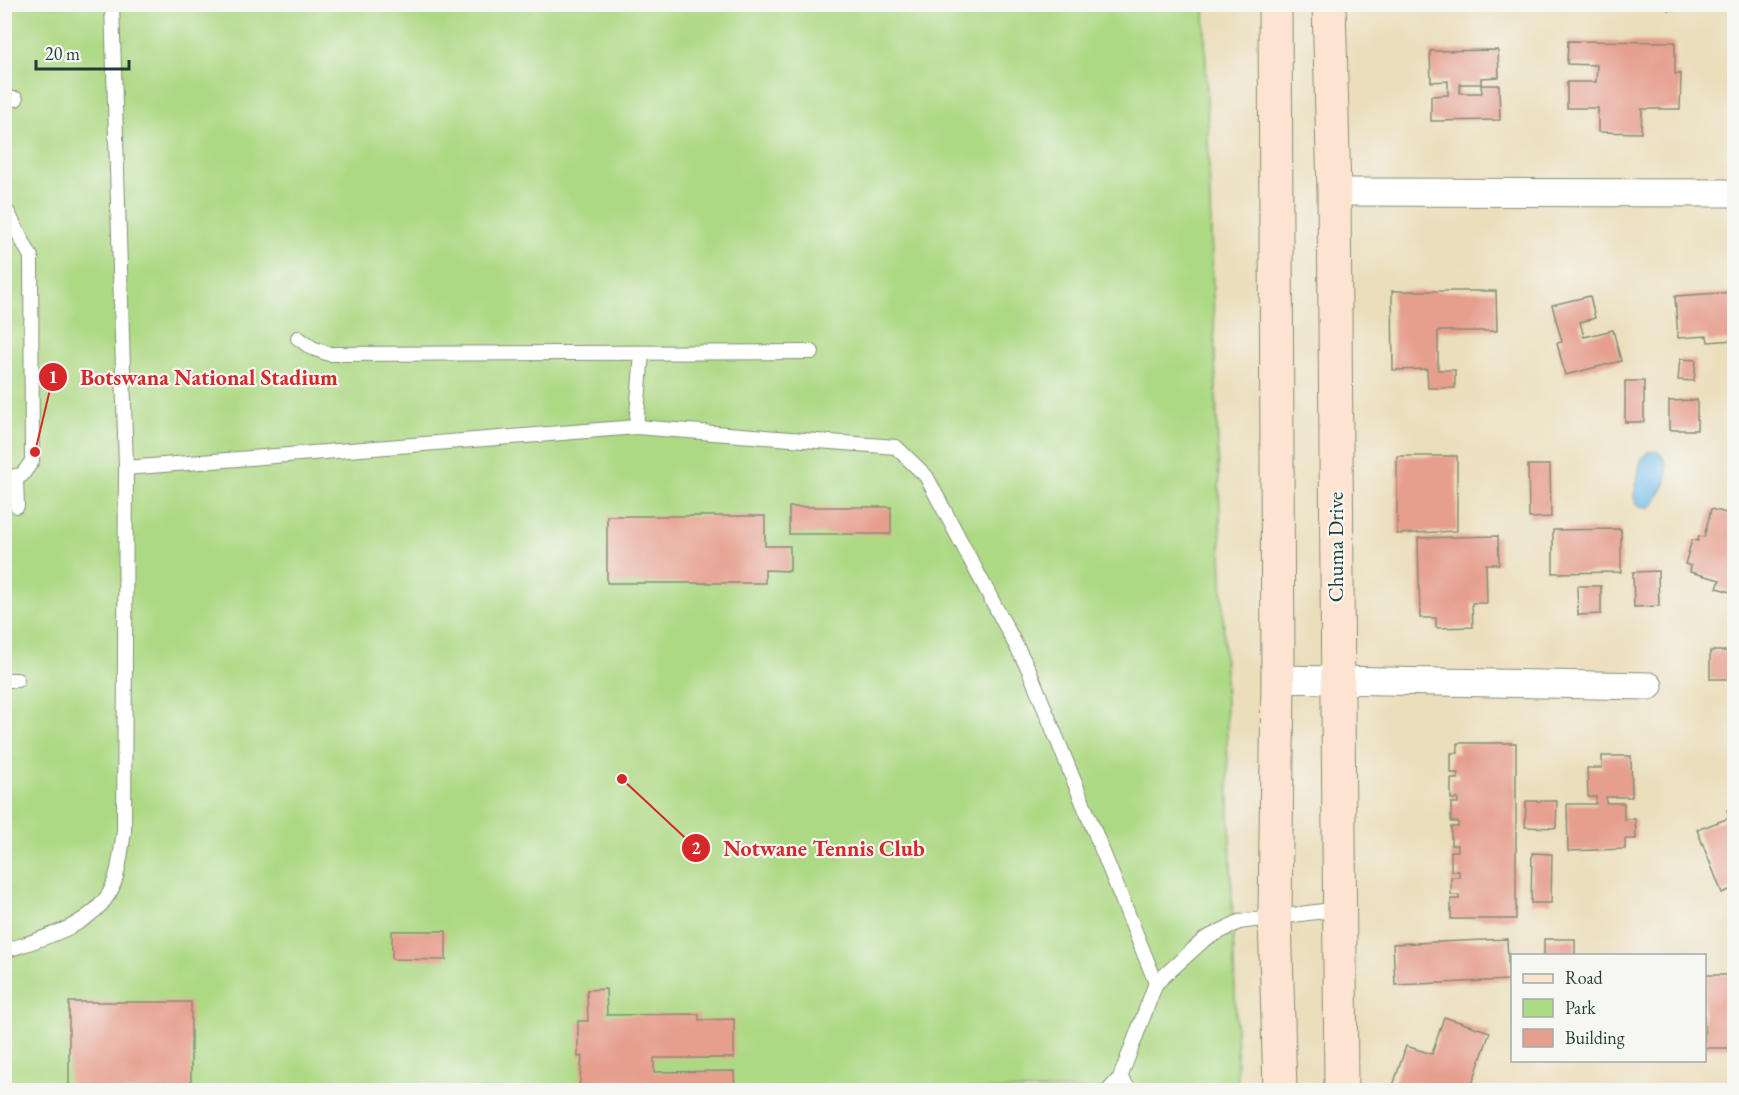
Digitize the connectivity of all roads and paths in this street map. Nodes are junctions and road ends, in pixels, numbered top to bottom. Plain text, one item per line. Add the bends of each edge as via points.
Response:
1 (112, 4) edge
2 (1275, 4) edge
3 (1329, 4) edge
4 (1334, 192) junction
5 (1734, 193) edge
6 (9, 212) edge
7 (298, 338) dead end
8 (812, 352) dead end
9 (642, 353) junction
10 (636, 427) junction
11 (126, 468) junction
12 (10, 478) edge
13 (17, 506) dead end
14 (1278, 679) junction
15 (1336, 680) junction
16 (1649, 686) dead end
17 (1339, 909) junction
18 (1275, 917) junction
19 (4, 951) edge
20 (1156, 983) junction
21 (1119, 1084) edge
22 (1109, 1090) edge
23 (1130, 1090) edge
24 (1280, 1090) edge
25 (1341, 1090) edge

1 - 11 lane
2 - 14 main road
3 - 4 main road, Chuma Drive
4 - 5 street
4 - 15 main road, Chuma Drive
6 - 12 lane via 32,257 32,461 27,471
7 - 9 lane via 329,354
8 - 9 lane
9 - 10 lane
10 - 11 lane
10 - 20 lane via 896,447 926,476 1029,670
11 - 19 lane via 124,832 114,883 100,909 76,923
12 - 13 lane
14 - 15 street
14 - 18 main road
15 - 16 street
15 - 17 main road, Chuma Drive
17 - 18 lane
17 - 25 main road, Chuma Drive
18 - 20 lane via 1239,922 1205,939
18 - 24 main road
20 - 21 lane
21 - 22 lane
21 - 23 lane

